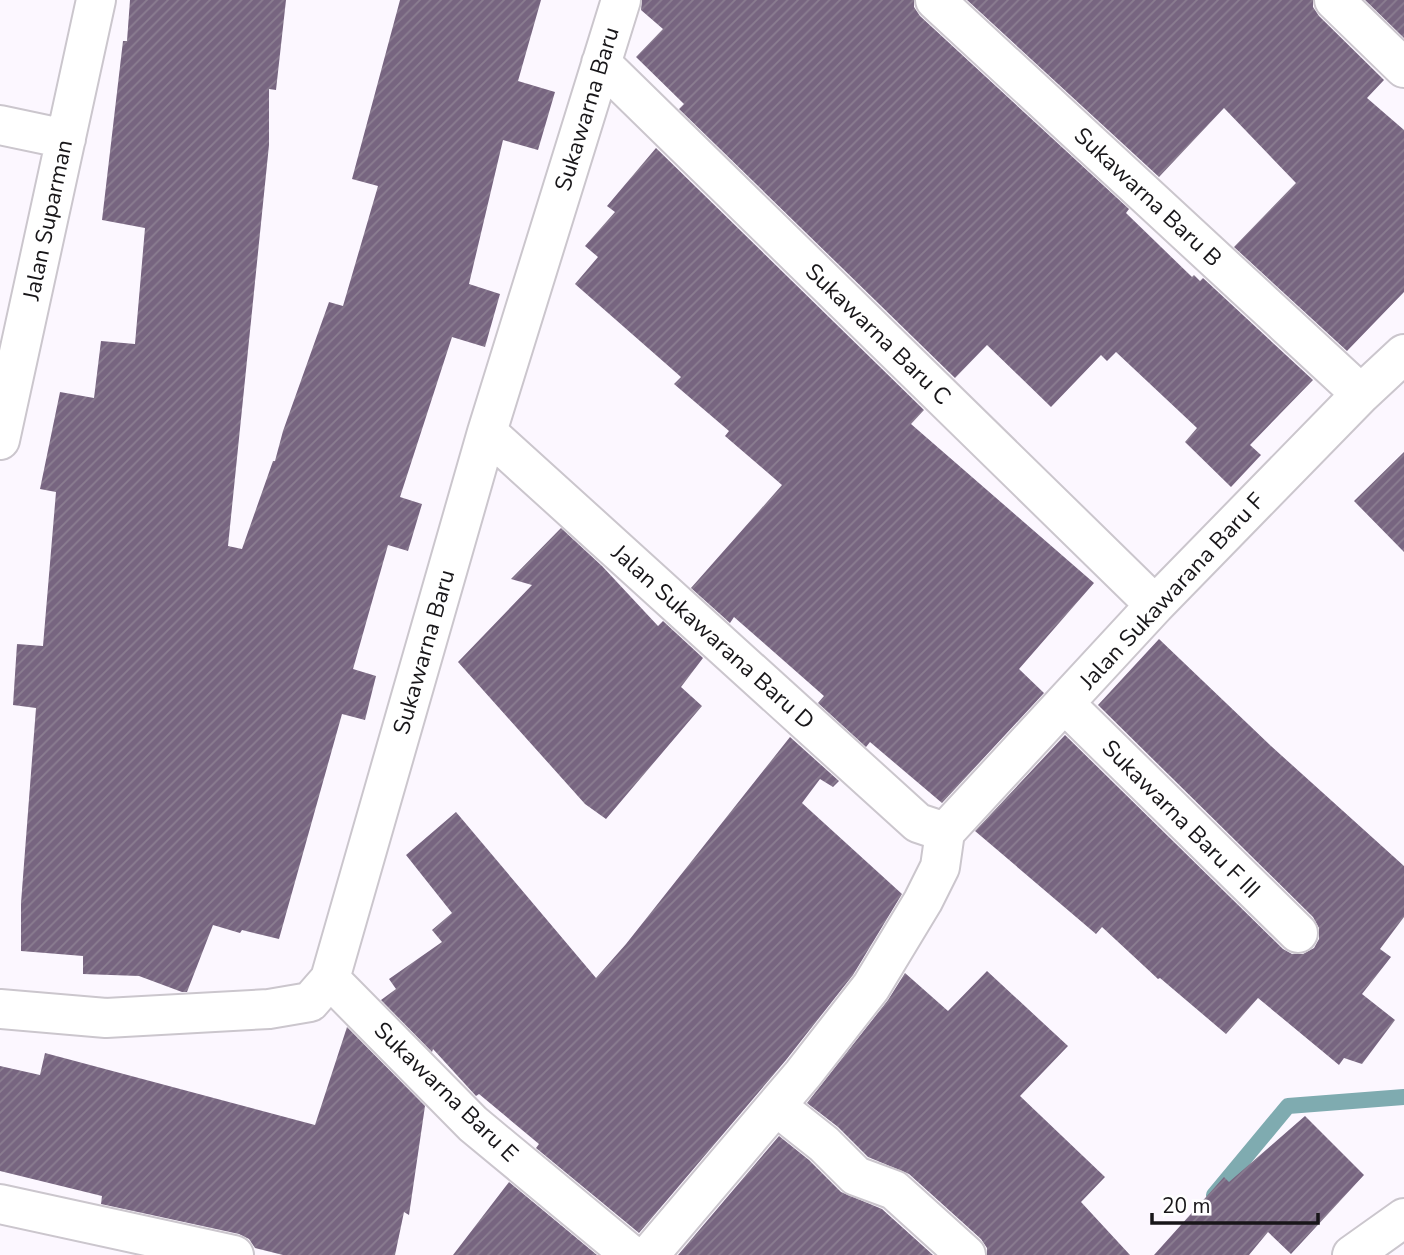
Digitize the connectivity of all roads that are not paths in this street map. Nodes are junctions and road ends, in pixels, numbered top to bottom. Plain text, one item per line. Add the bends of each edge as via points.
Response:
1 (96, 0) edge
2 (621, 0) edge
3 (935, 0) edge
4 (1334, 0) edge
5 (601, 64) junction
6 (1404, 68) edge
7 (0, 125) edge
8 (66, 139) junction
9 (1404, 354) edge
10 (1361, 394) junction
11 (487, 432) junction
12 (0, 440) edge
13 (1156, 605) junction
14 (1065, 704) junction
15 (945, 832) junction
16 (1298, 933) dead end
17 (330, 979) junction
18 (0, 1009) edge
19 (776, 1106) junction
20 (0, 1204) edge
21 (1404, 1219) edge
22 (234, 1255) edge
23 (631, 1255) edge
24 (649, 1255) edge
25 (966, 1255) edge
26 (1352, 1255) edge

1 - 8 street, Jalan Suparman
2 - 5 street, Sukawarna Baru
3 - 10 street, Sukawarna Baru B
4 - 6 street
5 - 11 street, Sukawarna Baru
5 - 13 street, Sukawarna Baru C
7 - 8 street
8 - 12 street, Jalan Suparman
9 - 10 street, Jalan Sukawarana Baru F
10 - 13 street, Jalan Sukawarana Baru F
11 - 15 street, Jalan Sukawarana Baru D via 918,823
11 - 17 street, Sukawarna Baru
13 - 14 street, Jalan Sukawarana Baru F
14 - 15 street, Jalan Sukawarana Baru F
14 - 16 street, Sukawarna Baru F III
15 - 19 street via 940,867 872,986
17 - 18 street, Sukawarna Baru via 310,1002 270,1009 106,1018
17 - 23 street, Sukawarna Baru E via 473,1124
19 - 24 street
19 - 25 street via 856,1176 894,1190
20 - 22 street
21 - 26 street

